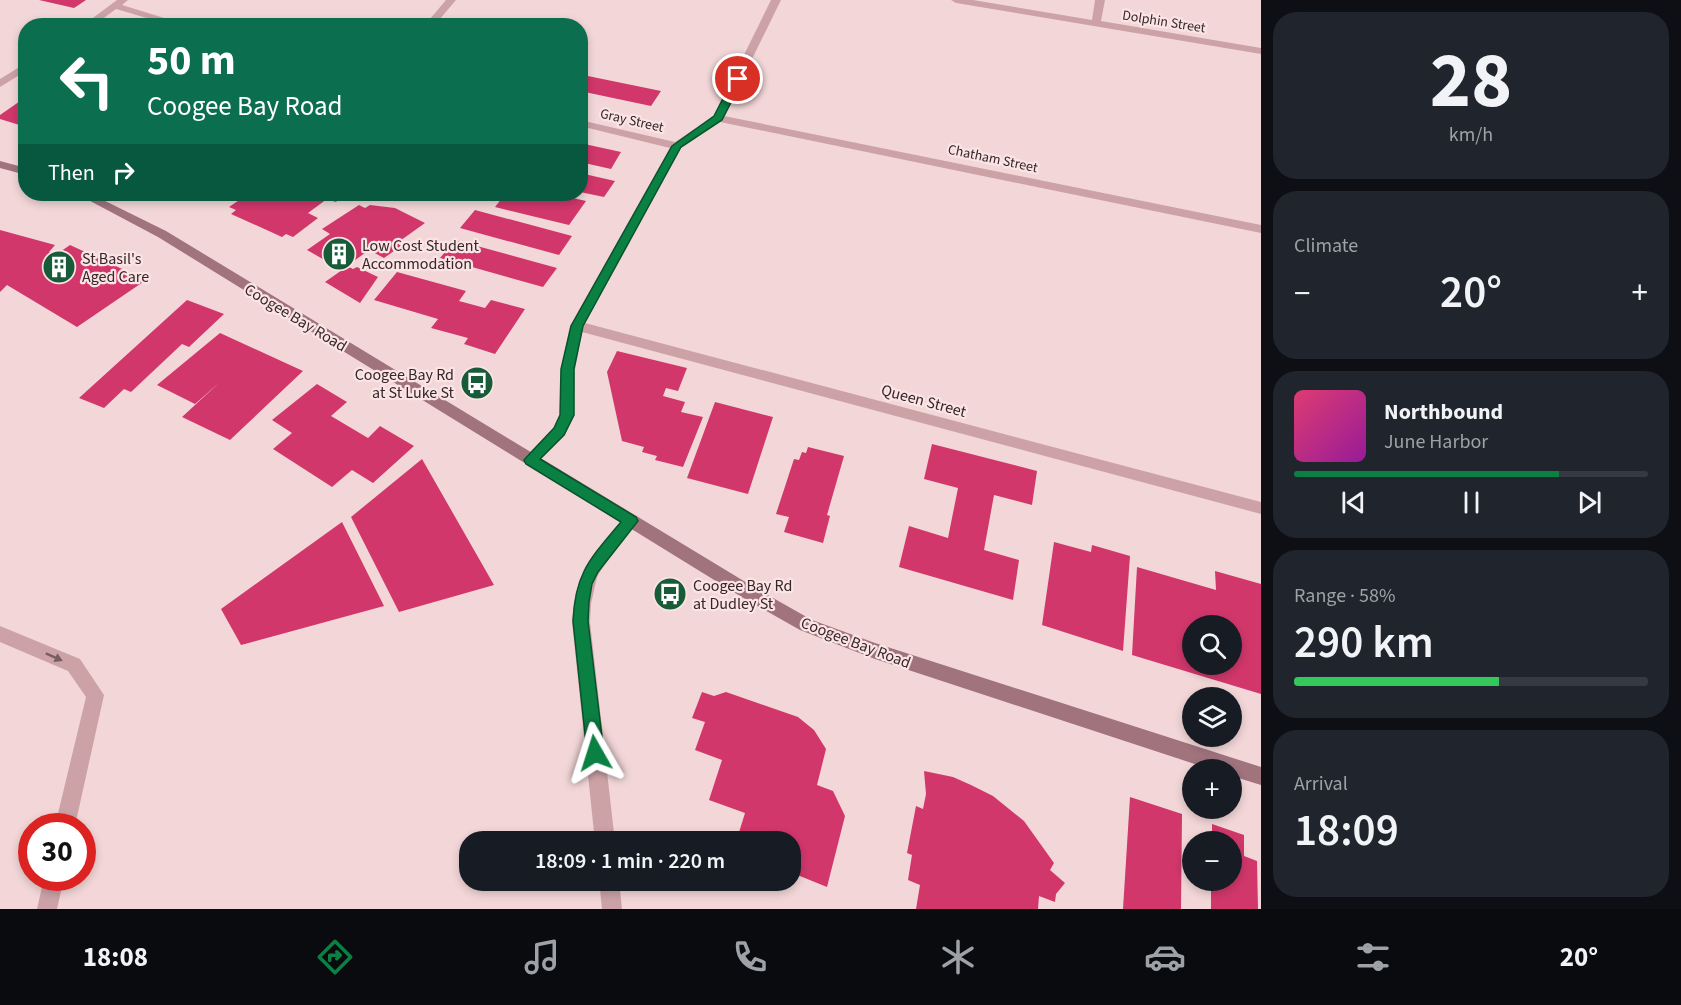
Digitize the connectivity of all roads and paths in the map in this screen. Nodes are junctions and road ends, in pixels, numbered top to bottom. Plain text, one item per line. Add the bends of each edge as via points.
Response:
1 (451, 0) edge
2 (776, 0) edge
3 (956, 0) edge
4 (1100, 0) edge
5 (119, 3) edge
6 (97, 18) edge
7 (163, 18) edge
8 (435, 18) edge
9 (1096, 24) junction
10 (1261, 51) edge
11 (18, 72) edge
12 (0, 84) edge
13 (718, 118) junction
14 (588, 125) edge
15 (677, 146) junction
16 (0, 164) edge
17 (18, 170) edge
18 (97, 201) edge
19 (1261, 228) edge
20 (577, 326) junction
21 (531, 460) junction
22 (1261, 508) edge
23 (631, 521) junction
24 (0, 634) edge
25 (1261, 776) edge
26 (68, 813) edge
27 (604, 831) edge
28 (51, 891) edge
29 (610, 891) edge
30 (47, 909) edge
31 (612, 909) edge

1 - 8 street
2 - 13 street
3 - 9 street, Dolphin Street
4 - 9 street
5 - 6 street
5 - 7 street
9 - 10 street, Dolphin Street
11 - 12 street
13 - 15 street
13 - 19 street, Chatham Street
14 - 15 street, Gray Street
15 - 20 street
16 - 17 main road
18 - 21 main road, Coogee Bay Road via 162,234
20 - 21 street via 568,369 567,415 560,431
20 - 22 street, Queen Street
21 - 23 main road, Coogee Bay Road
23 - 25 main road, Coogee Bay Road via 806,625
23 - 27 street via 593,567 581,602
24 -> 26 street via 74,665 95,695
28 - 30 street
29 - 31 street

